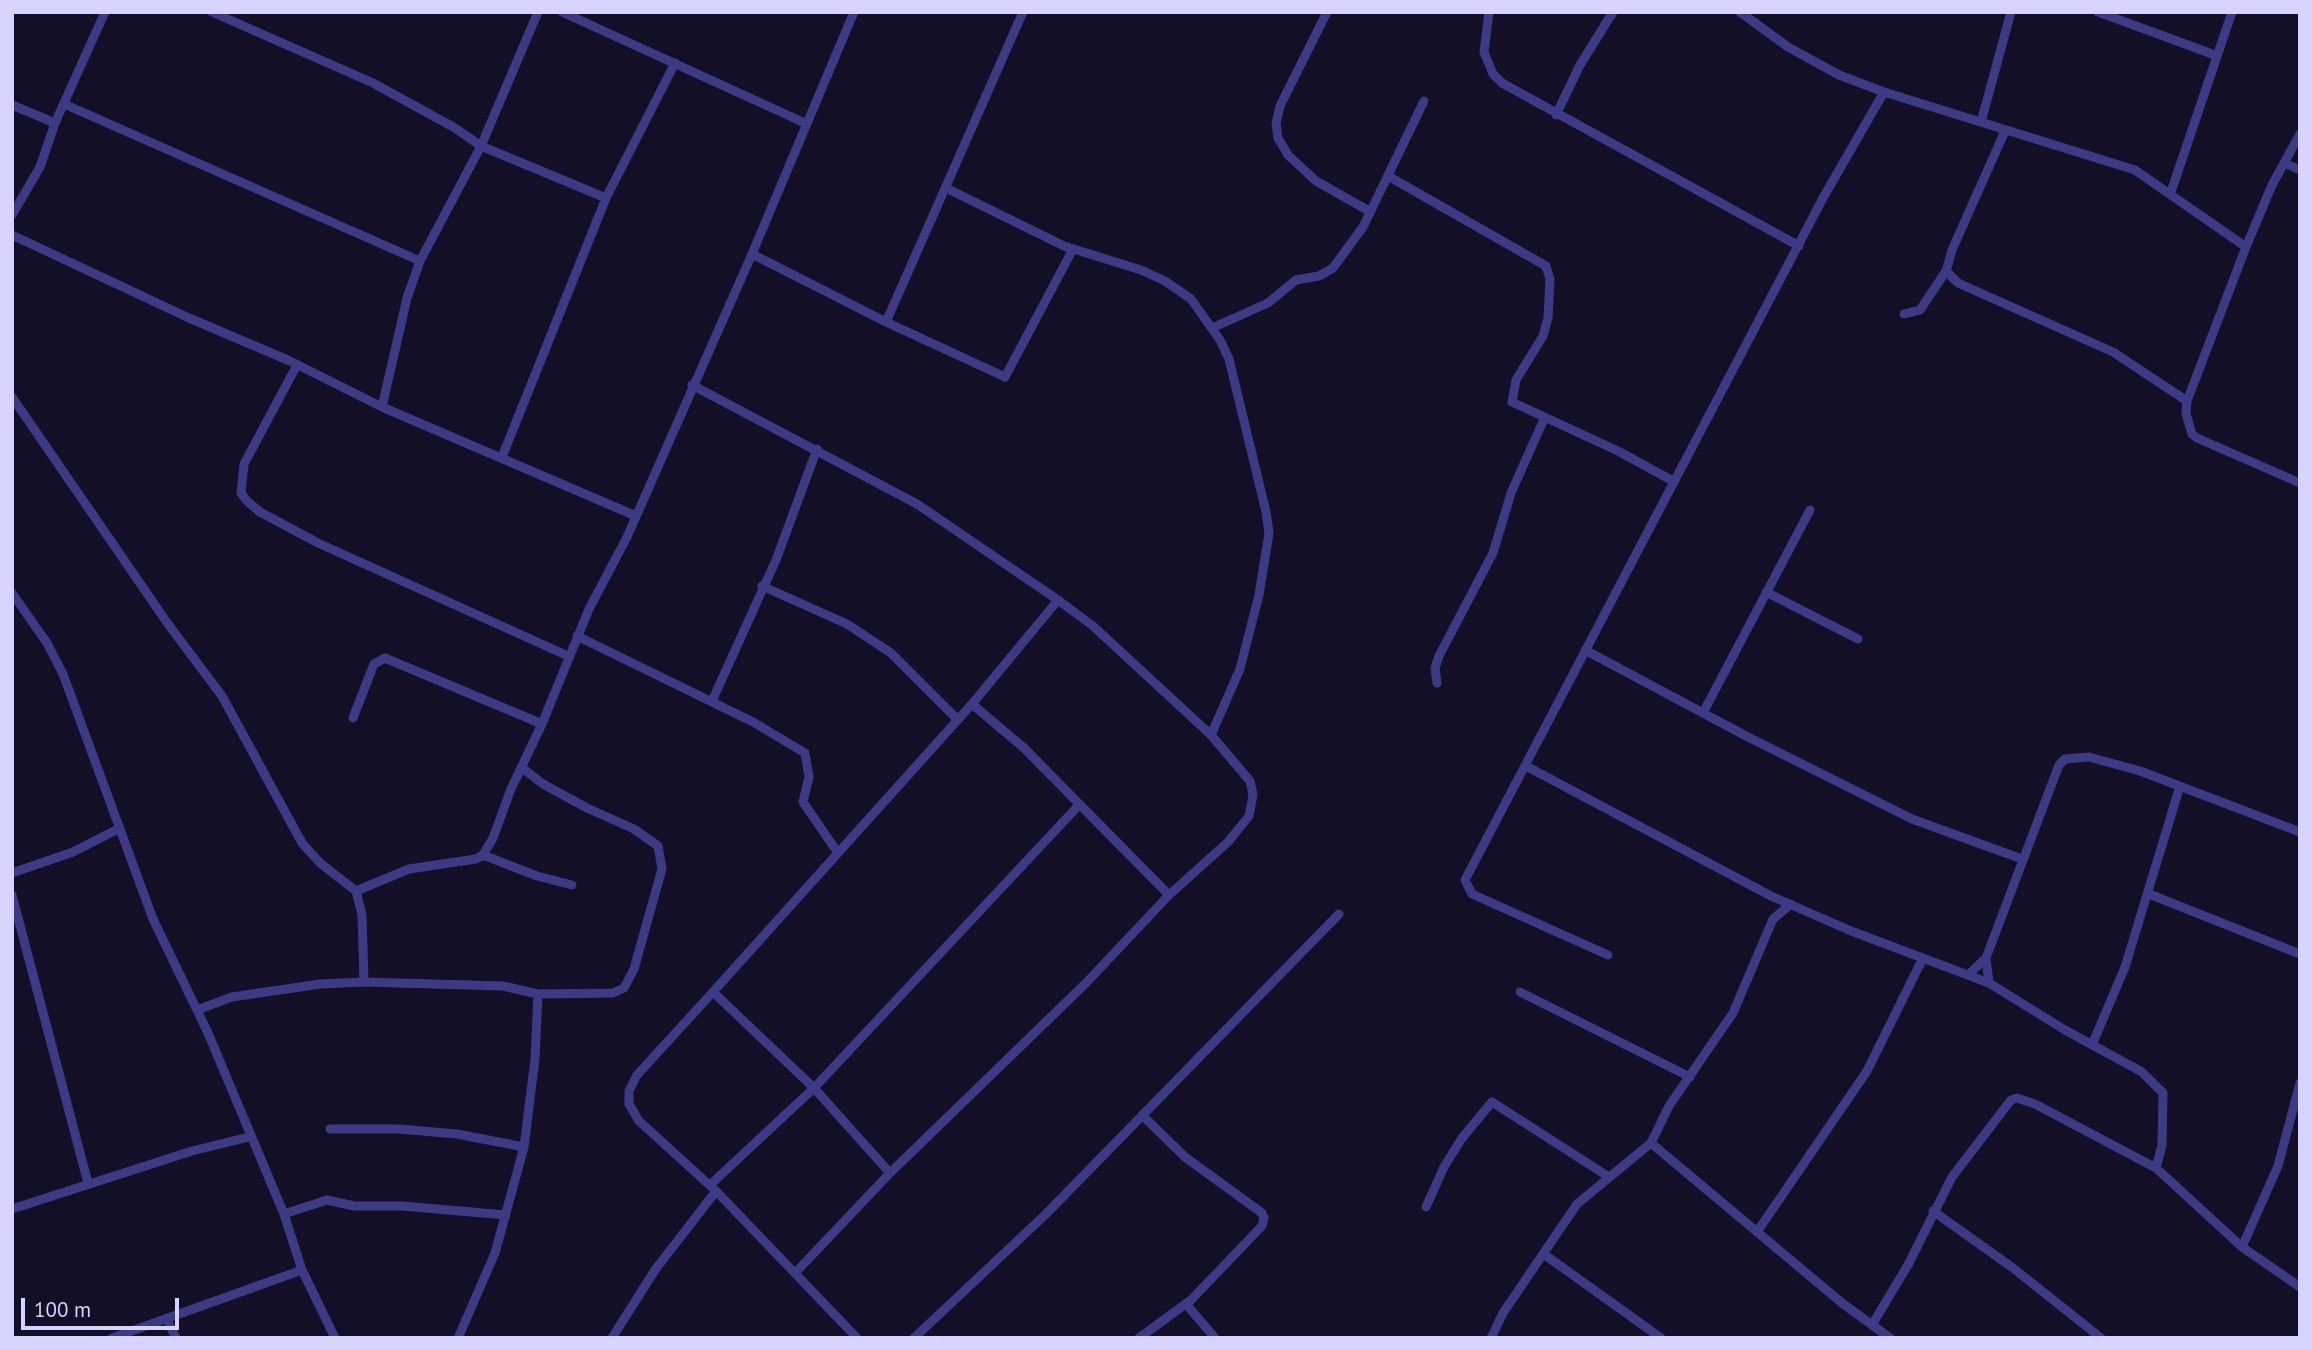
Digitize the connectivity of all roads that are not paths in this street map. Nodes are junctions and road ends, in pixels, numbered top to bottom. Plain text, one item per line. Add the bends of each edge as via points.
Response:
1 (105, 12) edge
2 (212, 12) edge
3 (538, 12) edge
4 (562, 12) edge
5 (595, 12) edge
6 (854, 12) edge
7 (1023, 12) edge
8 (1327, 12) edge
9 (1489, 12) edge
10 (1613, 12) edge
11 (1740, 12) edge
12 (2011, 12) edge
13 (2098, 12) edge
14 (2232, 12) edge
15 (587, 22) junction
16 (2215, 55) junction
17 (676, 63) junction
18 (1884, 92) junction
19 (1424, 101) dead end
20 (64, 104) junction
21 (12, 105) edge
22 (1556, 115) junction
23 (1981, 122) junction
24 (55, 123) junction
25 (807, 124) junction
26 (2005, 131) junction
27 (2300, 134) edge
28 (481, 146) junction
29 (2284, 163) junction
30 (2300, 170) edge
31 (1388, 176) junction
32 (946, 188) junction
33 (2171, 192) junction
34 (606, 198) junction
35 (1369, 211) junction
36 (12, 215) edge
37 (12, 235) edge
38 (1799, 246) junction
39 (2246, 247) junction
40 (1073, 249) junction
41 (752, 254) junction
42 (420, 261) junction
43 (1946, 271) junction
44 (1904, 314) dead end
45 (886, 322) junction
46 (1212, 328) junction
47 (297, 365) junction
48 (692, 385) junction
49 (12, 397) edge
50 (2187, 401) junction
51 (382, 407) junction
52 (1544, 419) junction
53 (817, 449) junction
54 (502, 457) junction
55 (1673, 481) junction
56 (2300, 484) edge
57 (1810, 510) dead end
58 (636, 516) junction
59 (762, 586) junction
60 (1766, 592) junction
61 (12, 593) edge
62 (1058, 600) junction
63 (577, 636) junction
64 (1858, 639) dead end
65 (1585, 650) junction
66 (568, 656) junction
67 (1437, 683) dead end
68 (712, 701) junction
69 (972, 704) junction
70 (1704, 711) junction
71 (353, 718) dead end
72 (958, 720) junction
73 (542, 724) junction
74 (1211, 735) junction
75 (1526, 766) junction
76 (521, 767) junction
77 (2180, 786) junction
78 (1079, 805) junction
79 (120, 828) junction
80 (2300, 832) edge
81 (838, 853) junction
82 (483, 855) junction
83 (2022, 859) junction
84 (12, 873) edge
85 (572, 885) dead end
86 (356, 891) junction
87 (2149, 894) junction
88 (12, 895) edge
89 (1169, 895) junction
90 (1771, 896) junction
91 (1791, 904) junction
92 (1339, 914) dead end
93 (1773, 919) junction
94 (2300, 954) edge
95 (1608, 955) dead end
96 (1923, 958) junction
97 (1986, 958) junction
98 (1968, 975) junction
99 (364, 982) junction
100 (1989, 983) junction
101 (713, 992) junction
102 (1520, 992) dead end
103 (538, 994) junction
104 (197, 1010) junction
105 (2092, 1045) junction
106 (1690, 1077) junction
107 (2300, 1083) edge
108 (814, 1088) junction
109 (1142, 1115) junction
110 (330, 1129) dead end
111 (249, 1137) junction
112 (1651, 1143) junction
113 (524, 1147) junction
114 (2155, 1168) junction
115 (890, 1173) junction
116 (1609, 1177) junction
117 (88, 1183) junction
118 (713, 1188) junction
119 (1426, 1207) dead end
120 (12, 1209) edge
121 (1933, 1211) junction
122 (284, 1214) junction
123 (506, 1215) junction
124 (1757, 1232) junction
125 (2242, 1247) junction
126 (1545, 1255) junction
127 (302, 1270) junction
128 (796, 1272) junction
129 (2300, 1287) edge
130 (1186, 1304) junction
131 (167, 1321) junction
132 (1872, 1325) junction
133 (112, 1338) edge
134 (176, 1338) edge
135 (335, 1338) edge
136 (458, 1338) edge
137 (612, 1338) edge
138 (857, 1338) edge
139 (914, 1338) edge
140 (1139, 1338) edge
141 (1215, 1338) edge
142 (1491, 1338) edge
143 (1661, 1338) edge
144 (1890, 1338) edge
145 (2101, 1338) edge

1 - 20 street
2 - 28 street via 373,83
3 - 28 street
4 - 15 street
5 - 15 street
6 - 25 street
7 - 32 street
8 - 35 street via 1280,106 1278,138 1310,176
9 - 22 street via 1484,52 1493,74
10 - 22 street
11 - 18 street via 1810,60
12 - 23 street
13 - 16 street
14 - 16 street
15 - 17 street
16 - 33 street
17 - 25 street
17 - 34 street
18 - 23 street
18 - 38 street
19 - 31 street
20 - 24 street
20 - 42 street
21 - 24 street
22 - 38 street
23 - 26 street
24 - 36 street via 40,167
25 - 41 street
26 - 33 street via 2136,170
26 - 43 street
27 - 29 street
28 - 34 street
28 - 42 street
29 - 30 street
29 - 39 street
31 - 35 street
31 - 52 street via 1546,266 1550,299 1543,336 1511,394 1518,407
32 - 40 street
32 - 45 street
33 - 39 street
34 - 54 street
35 - 46 street via 1363,227 1325,274 1296,280 1268,303
37 - 47 street
38 - 55 street
39 - 50 street
40 - 45 street via 1005,377
40 - 46 street via 1165,281 1191,299
41 - 45 street
41 - 48 street
42 - 51 street
43 - 44 street via 1920,310
43 - 50 street via 1958,283 2113,352
46 - 74 street via 1228,359 1269,533 1240,668
47 - 51 street
47 - 66 street via 244,464 241,493 247,501 318,543
48 - 53 street
48 - 58 street
49 - 86 street via 222,696 302,843
50 - 56 street via 2188,426 2197,438
51 - 54 street
52 - 55 street
52 - 67 street via 1511,493 1493,553 1439,656
53 - 59 street
53 - 62 street via 917,503
54 - 58 street
55 - 65 street
57 - 60 street
58 - 63 street
59 - 68 street
59 - 72 street via 847,624 891,653
60 - 64 street
60 - 70 street
61 - 79 street via 63,674
62 - 69 street
62 - 74 street via 1094,626
63 - 66 street
63 - 68 street
65 - 70 street
65 - 75 street
66 - 73 street
68 - 81 street via 804,753 809,777 803,802
69 - 72 street
69 - 78 street via 1024,748
70 - 83 street via 1912,819
71 - 73 street via 374,664 385,658
72 - 81 street
73 - 76 street
74 - 89 street via 1250,781 1253,805 1228,842
75 - 90 street
75 - 95 street via 1469,871 1466,886 1472,894
76 - 82 street
76 - 103 street via 576,802 642,834 658,846 662,857 634,969 624,988 613,993
77 - 80 street
77 - 83 street via 2089,757 2065,759
77 - 87 street
78 - 89 street
78 - 108 street
79 - 84 street via 61,857
79 - 104 street via 153,919
81 - 101 street
82 - 85 street
82 - 86 street via 409,869
83 - 97 street
86 - 99 street via 362,915
87 - 94 street
87 - 105 street via 2117,990
88 - 117 street
89 - 115 street via 1086,983
90 - 91 street
90 - 93 street
91 - 93 street
91 - 96 street
92 - 109 street
93 - 106 street via 1733,1013
96 - 98 street
96 - 124 street via 1867,1071
97 - 98 street
97 - 100 street
98 - 100 street
99 - 103 street via 503,986
99 - 104 street via 279,988
100 - 105 street
101 - 108 street
101 - 118 street via 650,1059 629,1091 629,1104 639,1121
102 - 106 street
103 - 113 street
104 - 111 street
105 - 114 street via 2142,1072 2163,1093 2162,1145
106 - 112 street
107 - 125 street via 2278,1166
108 - 115 street
108 - 118 street
109 - 130 street via 1185,1157 1264,1218 1262,1226
109 - 139 street via 1046,1214
110 - 113 street via 457,1134
111 - 117 street
111 - 122 street
112 - 116 street
112 - 124 street
113 - 123 street
114 - 121 street via 2017,1098 2003,1106
114 - 125 street
115 - 128 street
116 - 119 street via 1492,1102 1462,1138
116 - 126 street via 1577,1204
117 - 120 street
118 - 128 street
118 - 137 street
121 - 132 street
121 - 145 street
122 - 123 street via 327,1200 354,1206
122 - 127 street
123 - 136 street via 495,1253
124 - 132 street
125 - 129 street
126 - 142 street via 1503,1312
126 - 143 street
127 - 131 street
127 - 135 street
128 - 138 street
130 - 140 street
130 - 141 street
131 - 133 street
131 - 134 street
132 - 144 street

